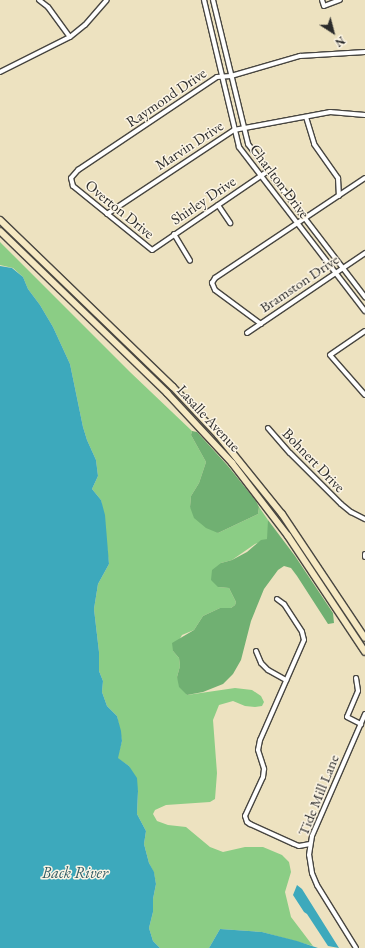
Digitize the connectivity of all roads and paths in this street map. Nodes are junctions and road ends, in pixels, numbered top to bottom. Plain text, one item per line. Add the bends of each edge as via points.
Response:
1 (39, 0) edge
2 (107, 0) edge
3 (204, 0) edge
4 (213, 0) edge
5 (322, 0) edge
6 (340, 0) edge
7 (70, 36) junction
8 (365, 52) edge
9 (0, 72) edge
10 (222, 76) junction
11 (231, 76) junction
12 (365, 116) edge
13 (306, 117) junction
14 (243, 128) junction
15 (234, 130) junction
16 (268, 171) junction
17 (260, 176) junction
18 (365, 178) edge
19 (73, 186) joint
20 (339, 196) junction
21 (218, 205) junction
22 (107, 214) junction
23 (304, 218) junction
24 (0, 220) edge
25 (230, 223) dead end
26 (296, 223) junction
27 (0, 231) edge
28 (174, 234) junction
29 (152, 250) joint
30 (365, 253) edge
31 (190, 261) dead end
32 (343, 268) junction
33 (335, 274) junction
34 (365, 297) edge
35 (365, 311) edge
36 (261, 324) junction
37 (365, 331) edge
38 (247, 333) dead end
39 (365, 395) edge
40 (268, 428) dead end
41 (365, 519) edge
42 (277, 599) dead end
43 (365, 638) edge
44 (256, 651) dead end
45 (365, 652) edge
46 (356, 678) dead end
47 (286, 680) junction
48 (365, 714) edge
49 (360, 724) junction
50 (310, 844) junction
51 (356, 948) edge

1 - 7 street via 48,7
2 - 7 street via 85,25
3 - 10 street, Charlton Drive
4 - 11 street, Charlton Drive
5 - 6 street via 324,6
7 - 9 street
8 - 11 street, Raymond Drive via 300,56
10 - 11 street, Raymond Drive
10 - 15 street, Charlton Drive
10 - 19 street, Raymond Drive via 212,80 78,170 71,178
11 - 14 street, Charlton Drive
12 - 13 street, Marvin Drive via 350,112 330,112
13 - 14 street, Marvin Drive
13 - 20 street via 314,144 338,178
14 - 15 street, Marvin Drive
14 - 16 street, Charlton Drive via 248,144
15 - 17 street, Charlton Drive via 239,147
15 - 22 street, Marvin Drive
16 - 17 street, Shirley Drive
16 - 23 street, Charlton Drive
17 - 21 street, Shirley Drive
17 - 26 street, Charlton Drive
18 - 20 street
19 - 22 street, Overton Drive
20 - 23 street
21 - 25 street
21 - 28 street, Shirley Drive
22 - 29 street, Overton Drive
23 - 26 street
23 - 32 street, Charlton Drive
24 - 43 main road, Lasalle Avenue via 173,387 218,435 282,514
26 - 33 street, Charlton Drive
26 - 36 street via 213,281 212,286 218,293
27 - 45 main road, Lasalle Avenue via 213,441 288,536
28 - 29 street, Shirley Drive
28 - 31 street
30 - 32 street, Bramston Drive
32 - 33 street, Bramston Drive
32 - 34 street, Charlton Drive
33 - 35 street, Charlton Drive
33 - 36 street, Bramston Drive
36 - 38 street, Bramston Drive
37 - 39 street via 330,355
40 - 41 street, Bohnert Drive via 341,504
42 - 47 street via 284,604 304,636
44 - 47 street via 261,663 268,670
46 - 49 street via 358,691 346,717
47 - 50 street via 260,740 258,750 264,769 263,777 244,816 250,824 294,844
48 - 49 street, Tide Mill Lane
49 - 50 street, Tide Mill Lane
50 - 51 street, Tide Mill Lane via 312,873

